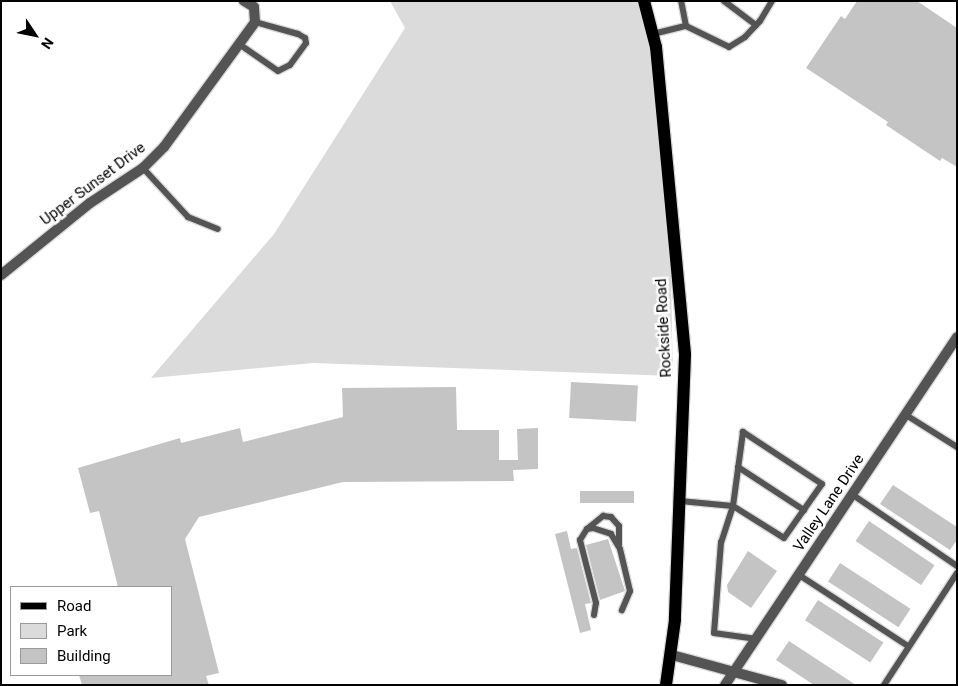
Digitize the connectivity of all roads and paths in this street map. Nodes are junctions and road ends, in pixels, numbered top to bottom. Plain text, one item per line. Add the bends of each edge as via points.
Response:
1 (244, 1) edge
2 (644, 1) edge
3 (681, 1) edge
4 (724, 1) edge
5 (772, 1) edge
6 (255, 22) junction
7 (756, 25) junction
8 (686, 26) junction
9 (653, 34) junction
10 (239, 44) junction
11 (143, 168) junction
12 (218, 229) dead end
13 (1, 275) edge
14 (957, 337) edge
15 (906, 415) junction
16 (957, 447) edge
17 (738, 467) junction
18 (853, 495) junction
19 (680, 501) junction
20 (734, 506) junction
21 (804, 510) junction
22 (587, 529) junction
23 (619, 546) junction
24 (957, 566) edge
25 (957, 573) edge
26 (799, 576) junction
27 (622, 610) dead end
28 (594, 615) dead end
29 (756, 639) junction
30 (908, 646) junction
31 (672, 656) junction
32 (734, 672) junction
33 (666, 685) edge
34 (725, 685) edge
35 (782, 685) edge
36 (884, 685) edge

1 - 6 street via 254,8
2 - 9 main road, Rockside Road
3 - 8 lane
4 - 7 lane
5 - 7 lane
6 - 10 street, Upper Sunset Drive
6 - 10 lane via 298,34 305,38 306,43 290,65 278,71
7 - 8 lane via 728,48
8 - 9 lane
9 - 19 main road, Rockside Road via 685,355
10 - 11 street, Upper Sunset Drive via 164,147
11 - 12 lane via 188,217
11 - 13 street, Upper Sunset Drive via 90,203
14 - 15 street, Valley Lane Drive
15 - 16 lane
15 - 18 street, Valley Lane Drive
17 - 20 lane
17 - 21 lane
17 - 21 lane via 743,432 822,484
18 - 24 lane
18 - 26 street, Valley Lane Drive
19 - 20 lane
19 - 31 main road, Rockside Road
20 - 21 lane via 784,538
20 - 29 lane via 721,542 714,633
22 - 23 lane via 611,534
22 - 23 lane via 603,516 611,518 619,526
22 - 28 lane via 580,540 596,603
23 - 27 lane via 630,591
25 - 30 lane
26 - 29 street, Valley Lane Drive
26 - 30 lane
29 - 32 street, Valley Lane Drive
30 - 36 lane
31 - 32 street
31 - 33 main road, Rockside Road
32 - 34 street, Valley Lane Drive
32 - 35 street

